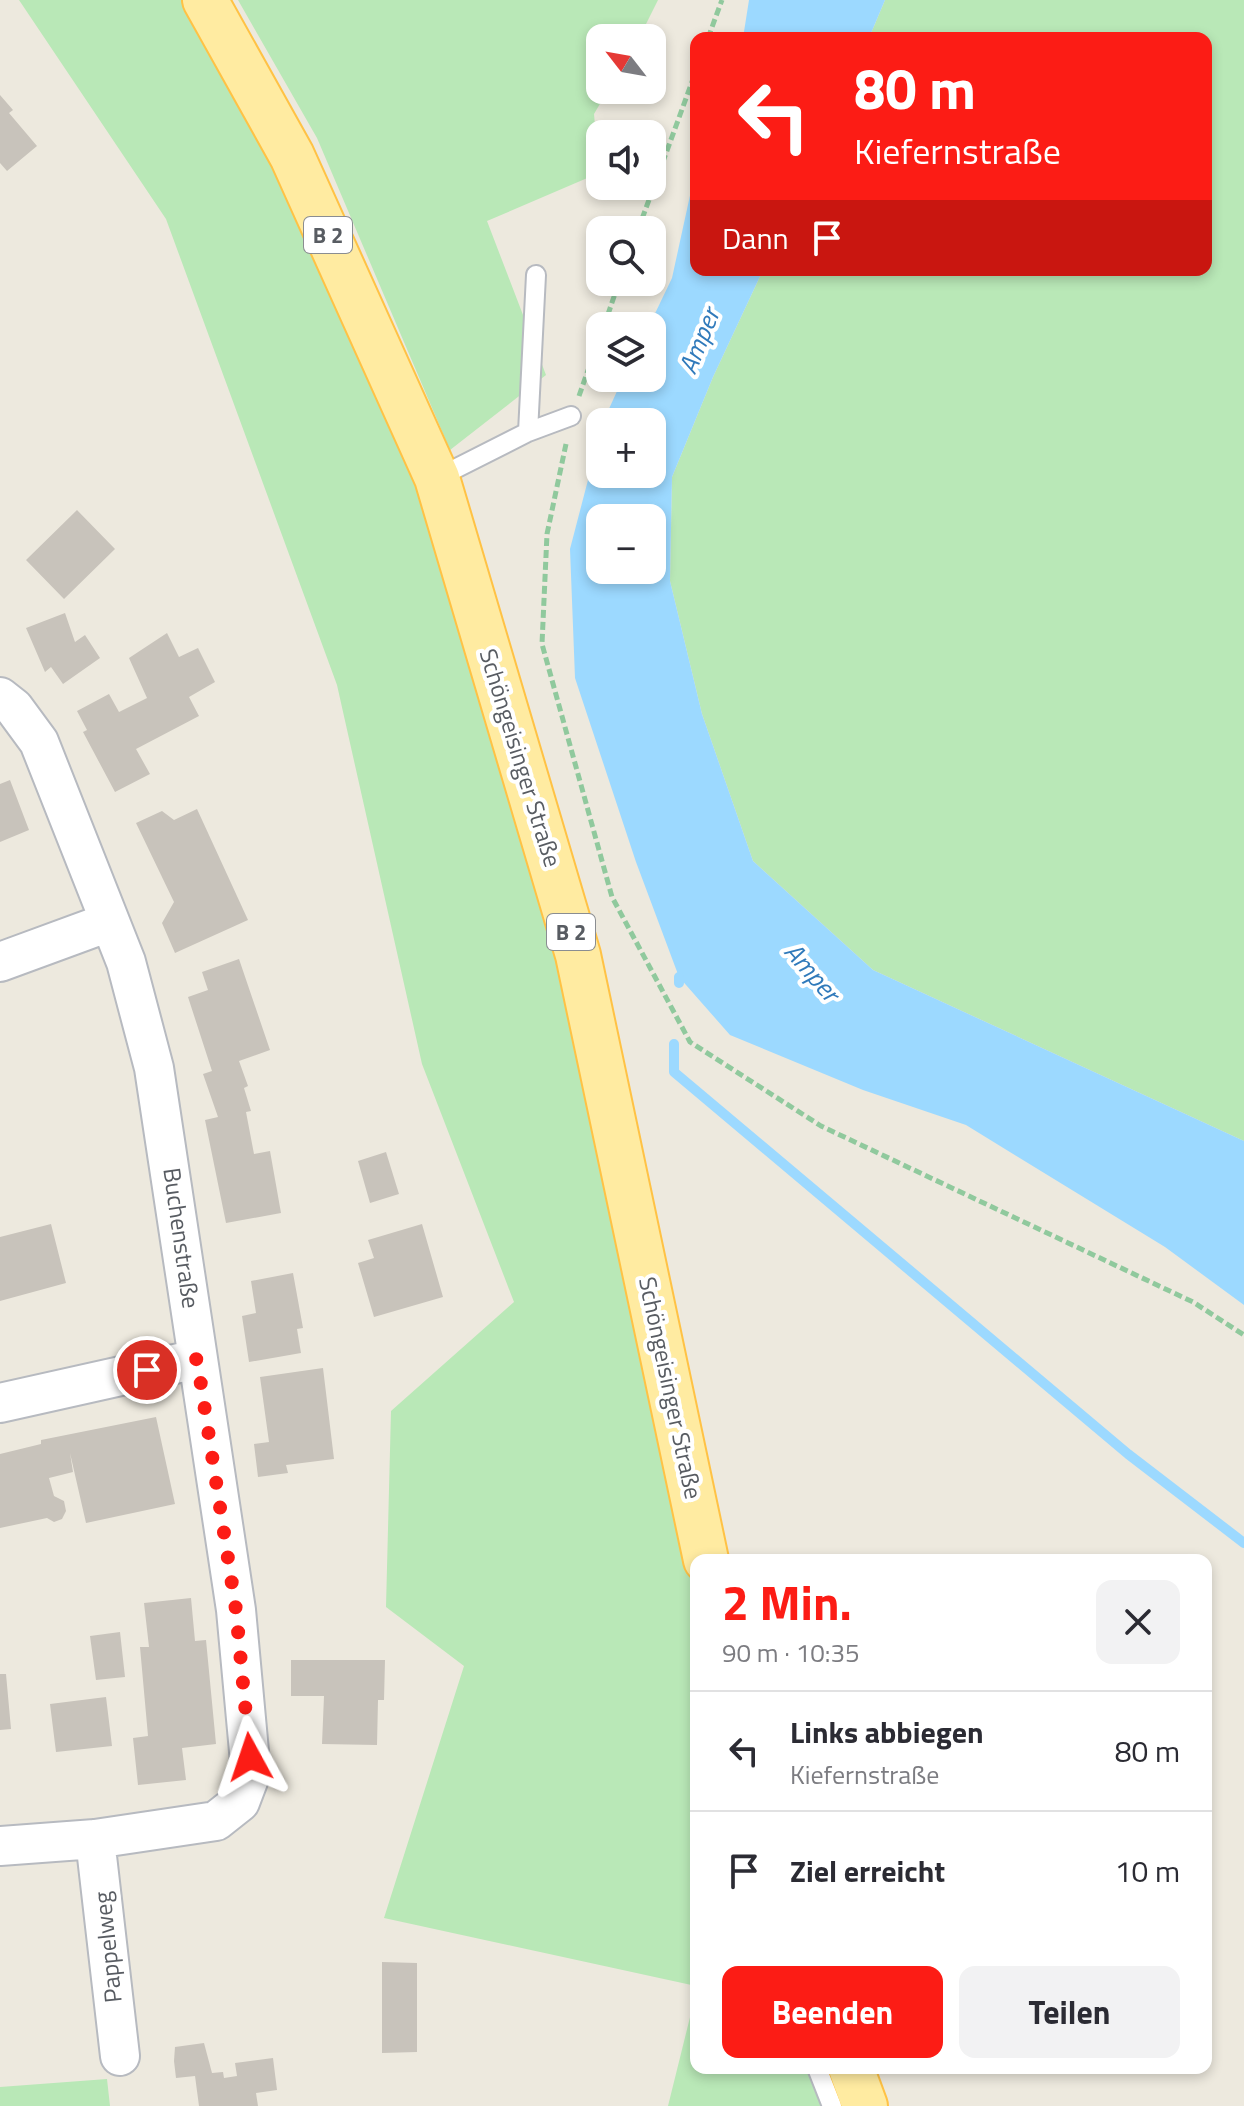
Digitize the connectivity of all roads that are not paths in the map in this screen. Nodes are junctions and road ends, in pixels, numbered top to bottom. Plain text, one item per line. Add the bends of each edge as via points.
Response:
1 (205, 0) edge
2 (536, 275) dead end
3 (571, 416) road end
4 (528, 432) junction
5 (437, 478) junction
6 (0, 697) edge
7 (109, 922) junction
8 (0, 962) edge
9 (197, 1359) junction
10 (0, 1403) edge
11 (705, 1554) edge
12 (95, 1839) junction
13 (0, 1846) edge
14 (120, 2056) dead end
15 (819, 2074) edge
16 (853, 2074) edge
17 (832, 2106) edge
18 (865, 2106) edge

1 - 5 main road, Schöngeisinger Straße / B 2 via 292,156
2 - 4 lane
3 - 4 lane
4 - 5 lane
5 - 11 main road, Schöngeisinger Straße / B 2 via 578,955
6 - 7 street, Buchenstraße via 39,742
7 - 8 street
7 - 9 street, Buchenstraße via 126,962 154,1068
9 - 10 street
9 - 12 street, Buchenstraße via 236,1610 251,1773 240,1802 216,1821
12 - 13 street, Buchenstraße
12 - 14 street, Pappelweg
15 - 17 lane
16 - 18 main road

